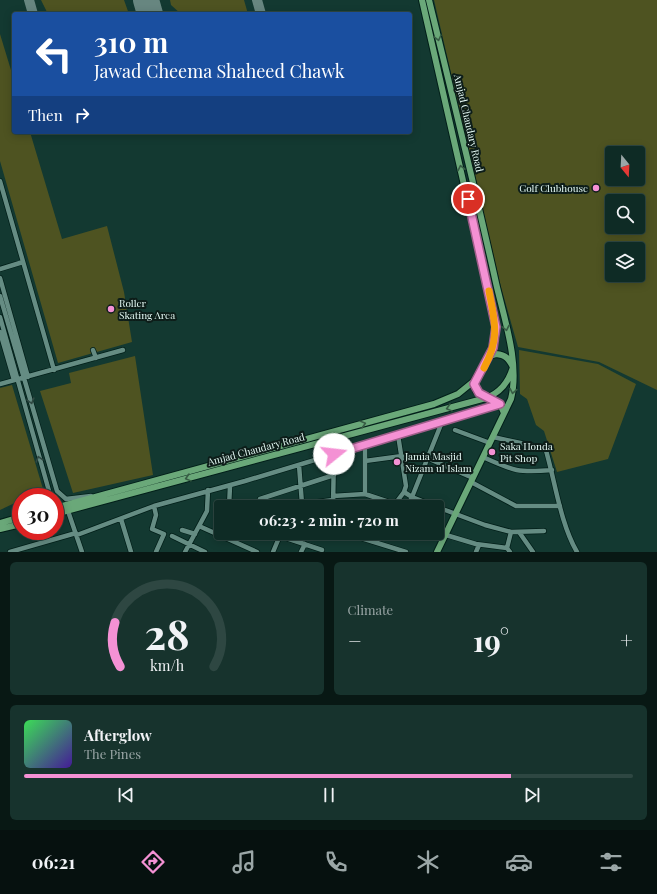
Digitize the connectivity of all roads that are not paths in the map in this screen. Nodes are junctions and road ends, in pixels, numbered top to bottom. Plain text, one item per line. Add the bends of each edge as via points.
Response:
1 (422, 0) edge
2 (429, 0) edge
3 (0, 181) edge
4 (23, 262) junction
5 (0, 269) edge
6 (0, 278) edge
7 (0, 296) edge
8 (0, 317) edge
9 (0, 332) edge
10 (93, 350) dead end
11 (123, 350) dead end
12 (6, 353) junction
13 (0, 354) edge
14 (489, 356) junction
15 (96, 358) junction
16 (513, 367) junction
17 (54, 370) junction
18 (26, 378) junction
19 (16, 380) junction
20 (474, 381) junction
21 (0, 384) edge
22 (486, 398) junction
23 (500, 404) junction
24 (504, 413) junction
25 (442, 422) junction
26 (454, 430) dead end
27 (398, 435) junction
28 (491, 440) junction
29 (365, 445) junction
30 (334, 454) junction
31 (402, 456) junction
32 (483, 457) junction
33 (427, 458) junction
34 (365, 461) junction
35 (299, 465) junction
36 (552, 470) junction
37 (334, 474) junction
38 (472, 480) junction
39 (230, 486) junction
40 (301, 486) junction
41 (48, 488) edge
42 (122, 490) junction
43 (208, 490) junction
44 (404, 492) junction
45 (365, 494) junction
46 (412, 497) junction
47 (333, 498) junction
48 (260, 499) dead end
49 (229, 500) edge
50 (410, 500) edge
51 (420, 500) edge
52 (64, 506) edge
53 (154, 506) junction
54 (560, 506) junction
55 (444, 510) edge
56 (68, 511) junction
57 (64, 512) edge
58 (455, 514) junction
59 (12, 519) edge
60 (120, 519) junction
61 (0, 523) edge
62 (199, 526) junction
63 (12, 527) edge
64 (0, 530) edge
65 (182, 530) dead end
66 (544, 531) dead end
67 (511, 532) junction
68 (519, 532) junction
69 (76, 534) junction
70 (195, 534) junction
71 (446, 534) junction
72 (172, 536) dead end
73 (278, 540) edge
74 (294, 540) edge
75 (368, 540) edge
76 (189, 544) junction
77 (305, 544) junction
78 (479, 545) junction
79 (32, 546) junction
80 (322, 550) dead end
81 (508, 550) edge
82 (10, 552) edge
83 (34, 552) edge
84 (82, 552) edge
85 (131, 552) edge
86 (156, 552) edge
87 (185, 552) edge
88 (205, 552) edge
89 (257, 552) edge
90 (273, 552) edge
91 (301, 552) edge
92 (406, 552) edge
93 (437, 552) edge
94 (476, 552) edge
95 (533, 552) edge
96 (577, 552) edge

14 -> 1 main road, Amjad Chaudary Road via 496,337 494,317
2 -> 16 main road, Amjad Chaudary Road via 493,268
3 - 4 street
4 - 5 street
4 - 17 street
6 - 18 street
7 - 18 street
8 - 19 street
9 - 12 street
10 - 15 street
11 - 15 street
12 - 13 street
12 - 19 street
14 - 16 main road via 502,354
14 - 20 main road
15 - 17 street
16 - 22 main road via 503,387
16 -> 24 main road, Amjad Chaudary Road via 513,392
17 - 18 street
18 - 19 street
18 -> 42 street via 59,494 70,499
19 - 21 street
41 -> 19 street
20 - 22 main road via 476,391
42 -> 20 main road, Amjad Chaudary Road via 434,404 458,394
22 - 23 main road
22 -> 56 main road, Amjad Chaudary Road
23 - 24 main road
23 - 25 street
24 - 28 main road, Amjad Chaudary Road
25 - 27 street
25 - 33 street
26 - 28 street
27 - 29 street
27 - 31 street
28 - 32 main road, Amjad Chaudary Road
28 - 36 street via 545,447
29 - 30 street
29 - 34 street
30 - 35 street
30 - 37 street
31 - 34 street
31 - 44 street via 406,486
32 - 36 street via 518,471
32 - 38 main road, Amjad Chaudary Road
33 - 38 street
33 - 46 street
34 - 45 street
35 - 39 street
35 - 40 street
36 - 54 street
37 - 40 street
37 - 47 street
38 - 54 street via 516,506
38 - 58 main road, Amjad Chaudary Road
39 - 43 street
39 - 49 street
40 - 47 street via 302,504
40 - 48 street
42 - 52 main road, Amjad Chaudary Road
43 - 53 street
43 - 62 street via 207,511
44 - 45 street via 395,504
44 - 46 street
45 - 47 street
46 - 50 street
46 - 51 street
53 - 60 street
53 - 86 street via 156,515 152,529 164,534
54 - 96 street
55 - 58 street
56 - 57 main road, Amjad Chaudary Road
56 - 69 street
58 - 67 street
58 - 71 main road, Amjad Chaudary Road
59 - 61 main road
60 - 69 street
60 - 85 street
62 - 70 street
62 - 89 street
63 - 64 main road
65 - 70 street
66 - 68 street
67 - 68 street
67 - 81 street
68 - 95 street
69 - 79 street
69 - 84 street
70 - 76 street
71 - 78 street
71 - 93 main road, Amjad Chaudary Road
72 - 76 street
73 - 90 street
74 - 77 street
75 - 92 street
76 - 87 street
76 - 88 street
77 - 80 street
77 - 91 street
78 - 81 street
78 - 94 street
79 - 82 street
79 - 83 street

